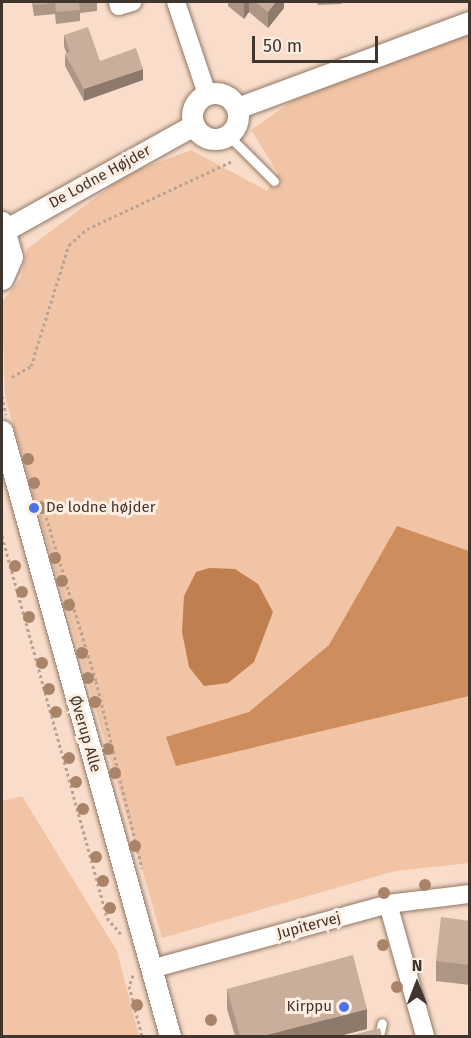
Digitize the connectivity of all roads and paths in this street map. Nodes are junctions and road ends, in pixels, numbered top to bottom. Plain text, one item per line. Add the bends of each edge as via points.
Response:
1 (118, 2) edge
2 (132, 2) edge
3 (176, 2) edge
4 (470, 22) edge
5 (207, 94) junction
6 (237, 108) junction
7 (194, 126) junction
8 (236, 142) junction
9 (274, 181) dead end
10 (4, 225) edge
11 (2, 279) edge
12 (12, 377) dead end
13 (2, 430) edge
14 (2, 536) edge
15 (470, 894) edge
16 (388, 904) junction
17 (124, 944) dead end
18 (130, 965) dead end
19 (151, 969) junction
20 (382, 1023) dead end
21 (142, 1036) edge
22 (170, 1036) edge
23 (379, 1036) edge
24 (425, 1036) edge

1 - 2 street via 119,6
3 - 5 street
4 - 6 street
5 - 6 street via 228,96
5 - 7 street via 192,111
6 - 8 street
7 - 8 street via 213,139
7 - 10 street, De Lodne Højder
8 - 9 lane
8 - 12 path via 229,166 87,229 69,244 31,366
10 - 11 street via 12,257
13 - 19 street, Øverup Alle
14 - 17 path via 107,918
15 - 16 street, Jupitervej
16 - 19 street, Jupitervej
16 - 24 street
18 - 21 path via 129,986
19 - 22 street, Øverup Alle
20 - 23 lane

